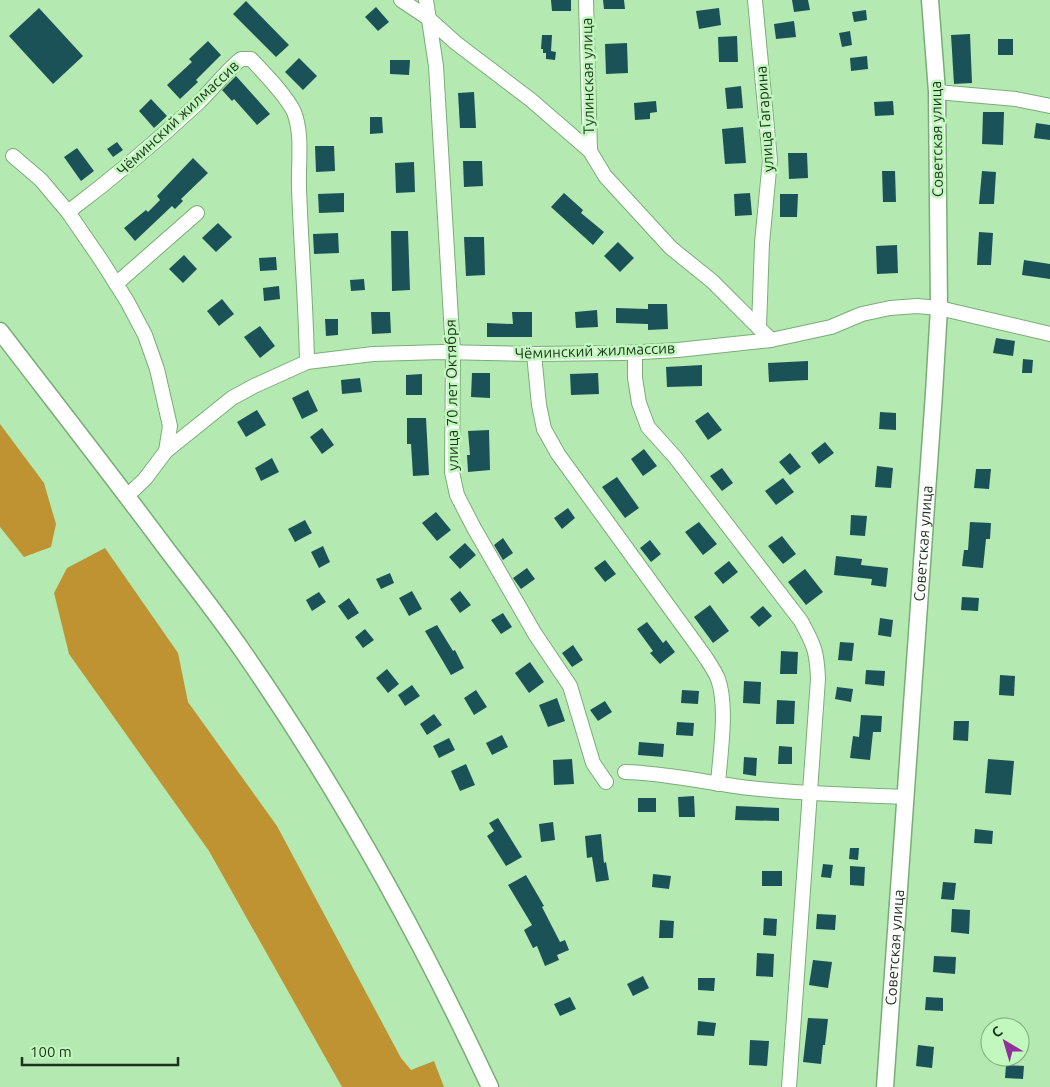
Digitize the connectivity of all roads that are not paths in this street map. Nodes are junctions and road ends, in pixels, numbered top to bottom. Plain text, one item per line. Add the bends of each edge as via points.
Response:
1 (401, 0) edge
2 (426, 0) edge
3 (586, 0) edge
4 (756, 0) edge
5 (930, 0) edge
6 (428, 18) junction
7 (937, 92) junction
8 (1050, 106) edge
9 (590, 151) junction
10 (13, 156) dead end
11 (68, 212) junction
12 (198, 213) dead end
13 (116, 284) junction
14 (939, 308) junction
15 (759, 327) junction
16 (0, 331) edge
17 (1050, 334) edge
18 (771, 340) junction
19 (453, 352) junction
20 (635, 353) junction
21 (534, 354) junction
22 (307, 362) junction
23 (166, 451) junction
24 (127, 496) junction
25 (625, 772) dead end
26 (606, 782) dead end
27 (718, 784) junction
28 (810, 793) junction
29 (906, 797) junction
30 (490, 1087) edge
31 (789, 1087) edge
32 (885, 1087) edge

1 - 6 street
2 - 6 street, улица 70 лет Октября
3 - 9 street, Тулинская улица
4 - 15 street, улица Гагарина via 770,160 762,243
5 - 7 main road, Советская улица
6 - 9 street
6 - 19 street, улица 70 лет Октября via 436,66
7 - 8 street via 1016,99
7 - 14 main road, Советская улица
9 - 15 street via 605,176 671,248 712,281
10 - 11 street, Чёминский жилмассив via 41,180
11 - 13 street, Чёминский жилмассив
11 - 22 street, Чёминский жилмассив via 156,142 241,59 251,59 294,112 299,138
12 - 13 street
13 - 23 street, Чёминский жилмассив via 145,335 156,369 170,426
14 - 17 street, Чёминский жилмассив
14 - 18 street, Чёминский жилмассив via 890,308 862,314 831,327
14 - 29 main road, Советская улица
15 - 18 street
16 - 24 main road
18 - 20 street, Чёминский жилмассив
19 - 21 street, Чёминский жилмассив
19 - 22 street, Чёминский жилмассив via 373,354
19 - 26 street, улица 70 лет Октября via 452,472 458,495 531,626 570,686 593,763
20 - 21 street, Чёминский жилмассив
20 - 28 street via 639,403 648,427 784,598 814,647 818,679
21 - 27 street via 539,405 544,429 553,446 718,677 722,692
22 - 23 street, Чёминский жилмассив via 232,398
23 - 24 street, Чёминский жилмассив via 145,480
24 - 30 main road via 243,652 298,736 368,850 457,1017
25 - 27 street via 650,772
27 - 28 street
28 - 29 street
28 - 31 street
29 - 32 main road, Советская улица

